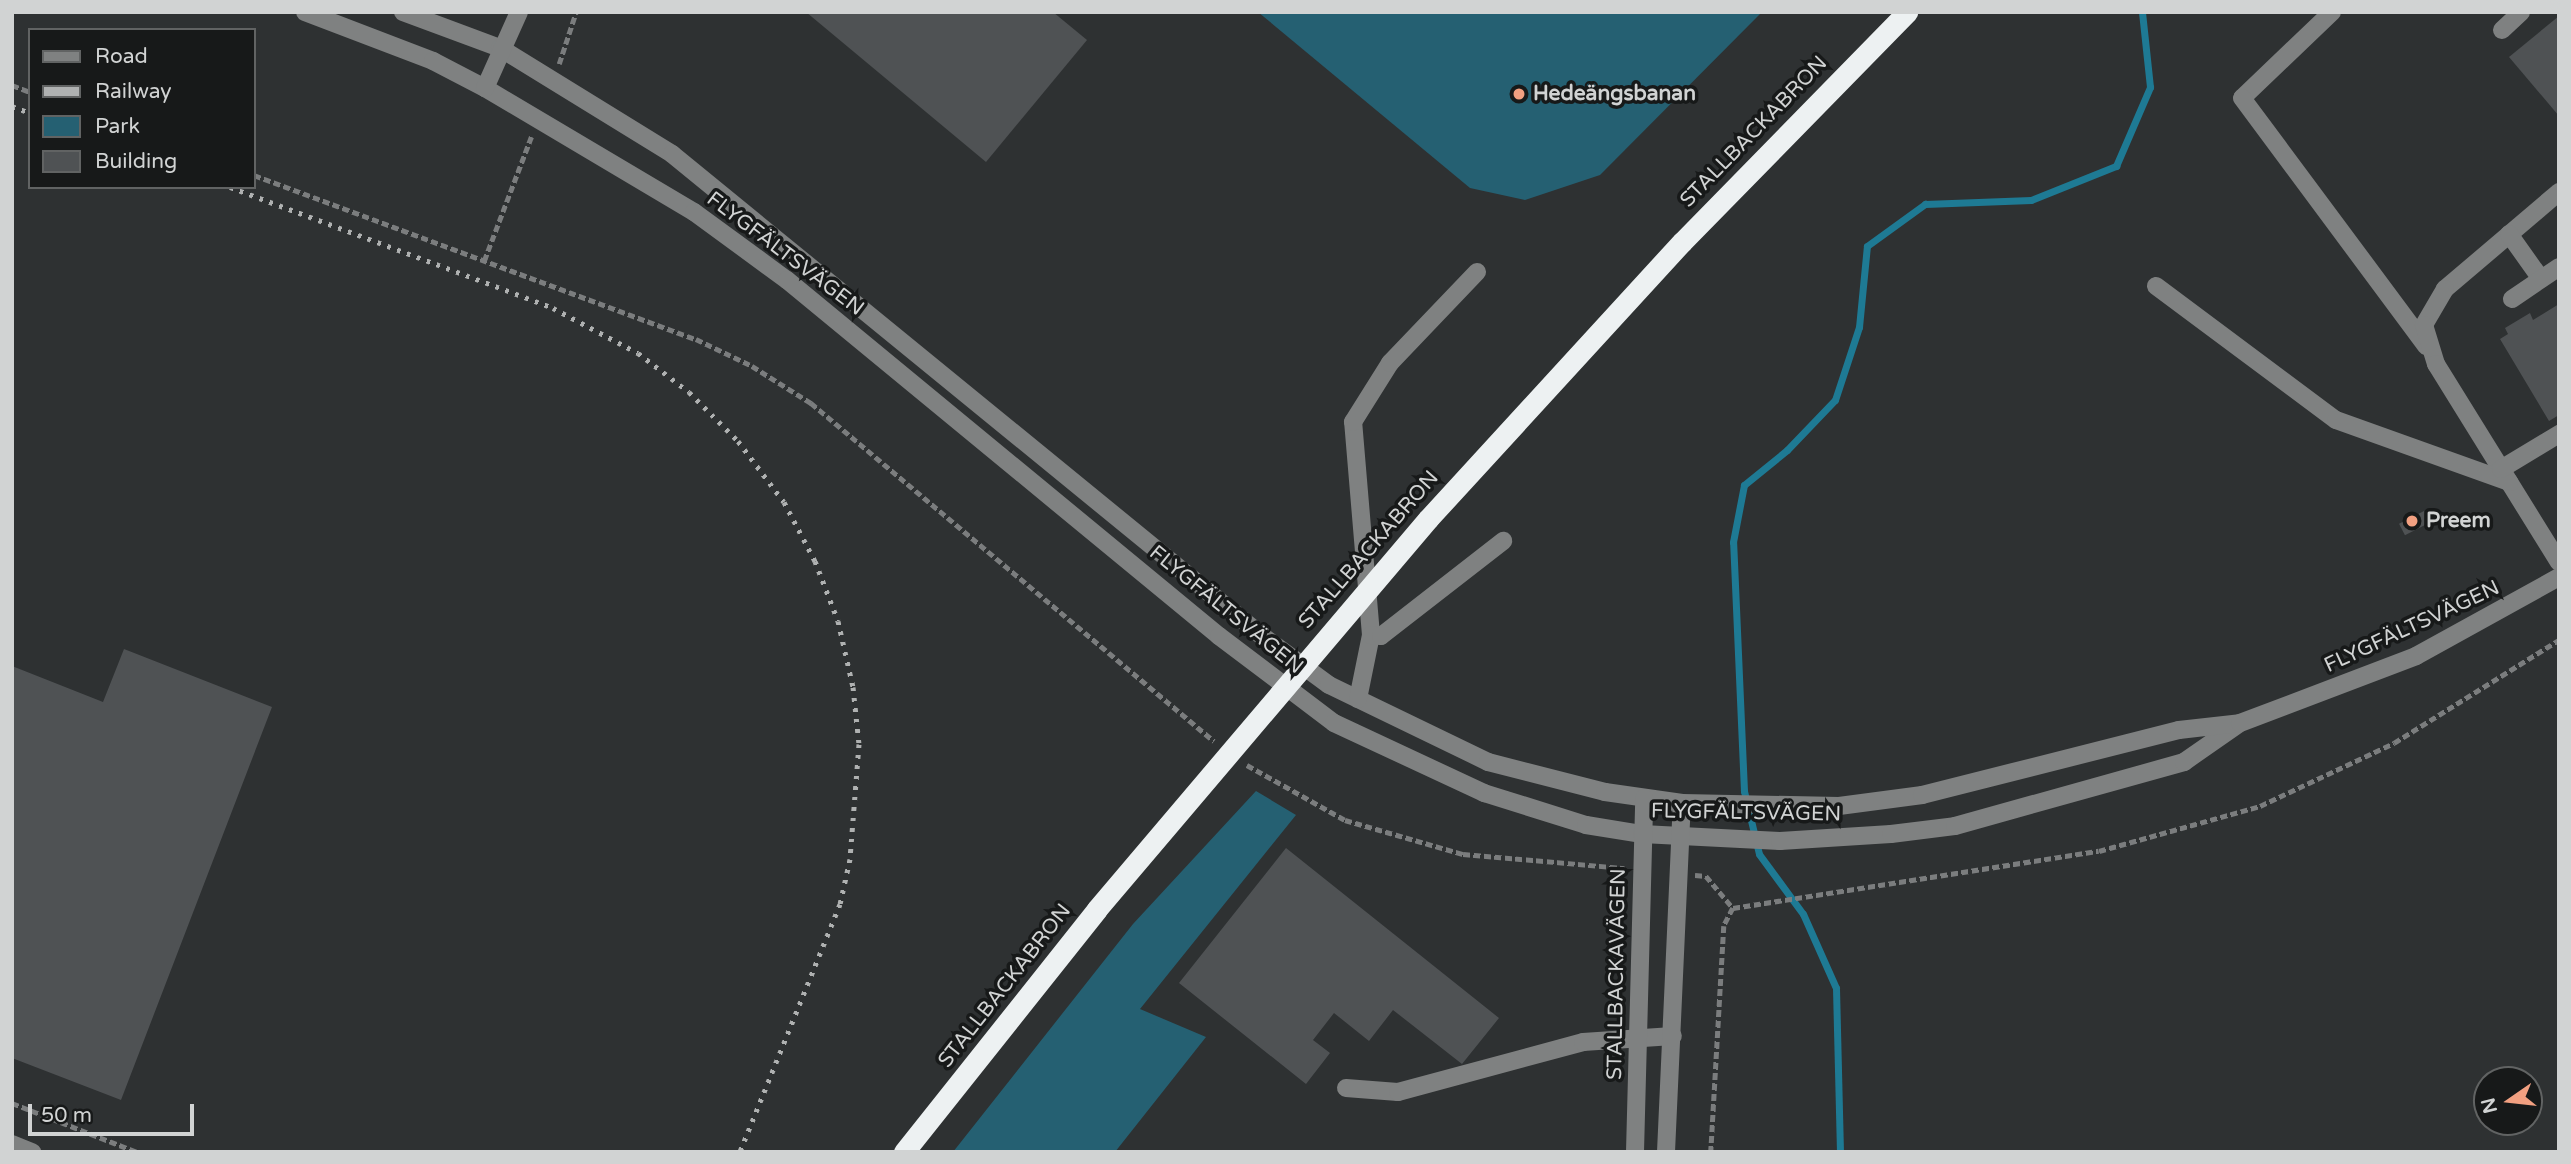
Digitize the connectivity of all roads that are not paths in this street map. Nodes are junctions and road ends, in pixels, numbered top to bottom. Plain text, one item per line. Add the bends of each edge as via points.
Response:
1 (305, 12) edge
2 (403, 12) edge
3 (519, 12) edge
4 (1906, 12) edge
5 (2332, 12) edge
6 (2521, 12) edge
7 (2502, 30) dead end
8 (500, 48) junction
9 (485, 88) junction
10 (2559, 192) edge
11 (2509, 234) junction
12 (2559, 267) edge
13 (1477, 272) dead end
14 (2541, 279) junction
15 (2156, 286) dead end
16 (2512, 299) dead end
17 (2428, 349) junction
18 (2559, 434) edge
19 (2505, 475) junction
20 (1503, 541) dead end
21 (2559, 562) edge
22 (2559, 577) edge
23 (1371, 635) junction
24 (1358, 699) junction
25 (2240, 723) junction
26 (1644, 798) junction
27 (1682, 803) junction
28 (1642, 834) junction
29 (1683, 838) junction
30 (1640, 1035) junction
31 (1673, 1036) junction
32 (1346, 1088) dead end
33 (12, 1144) edge
34 (32, 1152) edge
35 (904, 1152) edge
36 (1635, 1152) edge
37 (1666, 1152) edge

1 - 9 street, FLYGFÄLTSVÄGEN via 433,61
2 - 8 street, FLYGFÄLTSVÄGEN
3 - 8 street
4 - 35 highway, STALLBACKABRON, bridge via 1682,242 1428,519 1097,909
5 - 17 street via 2242,98
6 - 7 street
8 - 9 street
8 - 24 street, FLYGFÄLTSVÄGEN via 672,154 1261,635 1329,685
9 - 28 street, FLYGFÄLTSVÄGEN via 694,212 778,273 1219,636 1334,723 1484,793 1586,825
10 - 11 street
11 - 14 street
11 - 17 street via 2445,289 2424,325
12 - 14 street
13 - 23 street via 1390,363 1353,422
14 - 16 street
15 - 19 street via 2336,420
17 - 19 street
18 - 19 street
19 - 21 street
20 - 23 street via 1381,636
22 - 25 street, FLYGFÄLTSVÄGEN via 2416,656
23 - 24 street
24 - 26 street, FLYGFÄLTSVÄGEN via 1488,762
25 - 27 street, FLYGFÄLTSVÄGEN via 2179,730 1922,795 1839,806
25 - 29 street, FLYGFÄLTSVÄGEN via 2184,762 1955,826 1780,841
26 - 27 street, FLYGFÄLTSVÄGEN
26 - 28 street, STALLBACKAVÄGEN
27 - 29 street
28 - 29 street, FLYGFÄLTSVÄGEN
28 - 30 street, STALLBACKAVÄGEN
29 - 31 street
30 - 31 street
30 - 32 street via 1583,1042 1398,1092
30 - 36 street, STALLBACKAVÄGEN
31 - 37 street
33 - 34 street

